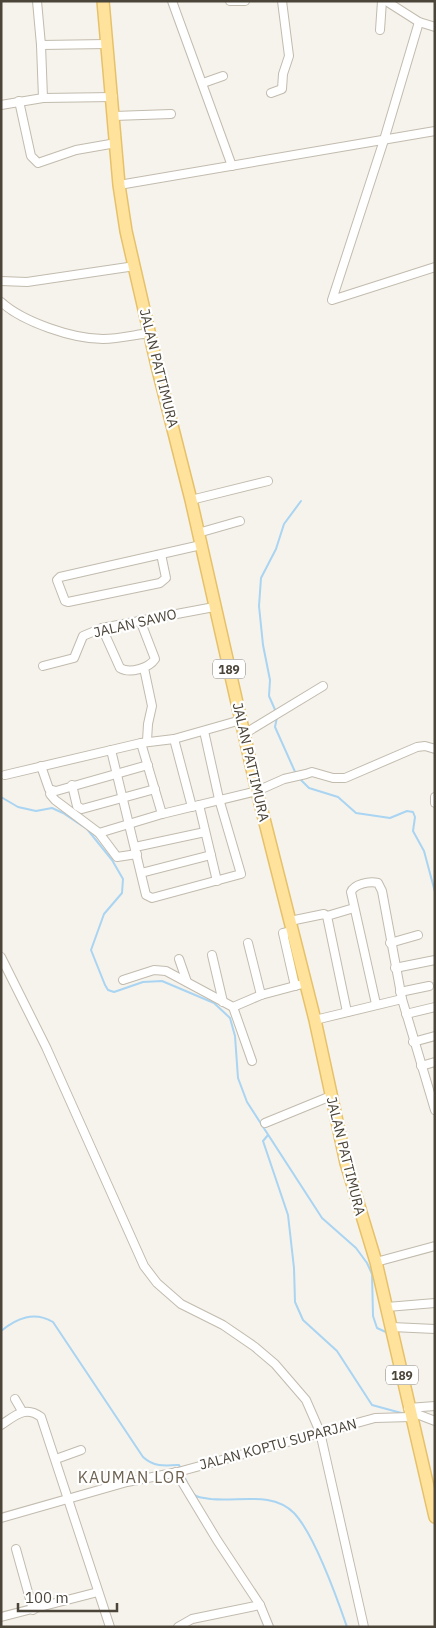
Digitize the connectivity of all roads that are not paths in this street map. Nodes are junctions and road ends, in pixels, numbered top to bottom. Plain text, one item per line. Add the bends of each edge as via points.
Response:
1 (37, 1) edge
2 (103, 1) edge
3 (172, 1) edge
4 (230, 1) edge
5 (245, 1) edge
6 (282, 1) edge
7 (382, 1) edge
8 (386, 1) edge
9 (419, 22) junction
10 (435, 27) edge
11 (380, 30) dead end
12 (107, 44) junction
13 (41, 45) junction
14 (222, 76) dead end
15 (203, 83) junction
16 (271, 92) dead end
17 (113, 97) junction
18 (43, 98) junction
19 (19, 101) junction
20 (1, 105) edge
21 (171, 114) dead end
22 (114, 116) junction
23 (435, 130) edge
24 (384, 140) junction
25 (116, 143) junction
26 (232, 166) junction
27 (120, 185) junction
28 (135, 266) junction
29 (435, 266) edge
30 (1, 281) edge
31 (1, 302) edge
32 (149, 333) junction
33 (268, 481) dead end
34 (191, 500) junction
35 (240, 521) dead end
36 (198, 533) junction
37 (201, 545) junction
38 (161, 554) junction
39 (214, 607) junction
40 (140, 620) junction
41 (102, 628) junction
42 (43, 666) dead end
43 (144, 668) junction
44 (323, 686) dead end
45 (241, 720) junction
46 (204, 731) junction
47 (244, 734) junction
48 (174, 739) junction
49 (144, 742) junction
50 (435, 749) edge
51 (111, 750) junction
52 (148, 765) junction
53 (41, 766) junction
54 (118, 773) junction
55 (5, 775) dead end
56 (72, 785) junction
57 (155, 789) junction
58 (52, 790) junction
59 (257, 791) junction
60 (124, 797) junction
61 (435, 797) edge
62 (220, 800) junction
63 (435, 803) edge
64 (195, 806) junction
65 (162, 814) junction
66 (129, 824) junction
67 (205, 832) junction
68 (100, 833) junction
69 (136, 851) junction
70 (211, 855) junction
71 (142, 873) junction
72 (217, 881) junction
73 (354, 908) junction
74 (327, 916) junction
75 (292, 926) junction
76 (418, 935) dead end
77 (248, 943) dead end
78 (390, 943) junction
79 (212, 955) dead end
80 (1, 958) edge
81 (179, 959) dead end
82 (435, 960) edge
83 (395, 968) junction
84 (123, 980) dead end
85 (187, 982) junction
86 (306, 983) junction
87 (295, 986) junction
88 (429, 986) dead end
89 (261, 995) junction
90 (401, 996) junction
91 (223, 1002) junction
92 (376, 1004) junction
93 (233, 1006) junction
94 (435, 1008) edge
95 (347, 1012) junction
96 (406, 1014) junction
97 (315, 1020) junction
98 (435, 1036) edge
99 (413, 1042) junction
100 (252, 1061) dead end
101 (435, 1062) edge
102 (420, 1066) junction
103 (431, 1089) edge
104 (331, 1096) junction
105 (435, 1110) edge
106 (265, 1123) dead end
107 (435, 1246) edge
108 (376, 1262) junction
109 (435, 1303) edge
110 (387, 1307) junction
111 (435, 1329) edge
112 (393, 1331) junction
113 (15, 1399) dead end
114 (435, 1406) edge
115 (22, 1411) junction
116 (410, 1413) junction
117 (435, 1420) edge
118 (1, 1425) edge
119 (320, 1432) junction
120 (80, 1450) dead end
121 (56, 1459) junction
122 (177, 1472) junction
123 (69, 1498) junction
124 (433, 1500) edge
125 (435, 1517) edge
126 (1, 1518) edge
127 (16, 1548) dead end
128 (98, 1592) junction
129 (260, 1604) junction
130 (33, 1610) junction
131 (1, 1617) edge
132 (110, 1627) edge
133 (178, 1627) edge
134 (269, 1627) edge
135 (364, 1627) edge

1 - 13 street
2 - 12 main road, JALAN PATTIMURA / 189
3 - 15 street
4 - 5 street
6 - 16 street via 289,57 282,89
7 - 11 street
8 - 9 street
9 - 10 street
9 - 24 street
12 - 13 street
12 - 17 main road, JALAN PATTIMURA / 189
13 - 18 street
14 - 15 street
15 - 26 street
17 - 18 street
17 - 22 main road, JALAN PATTIMURA / 189
18 - 19 street
19 - 20 street
19 - 25 street via 31,156 38,163 76,150
21 - 22 street
22 - 25 main road, JALAN PATTIMURA / 189
23 - 24 street
24 - 26 street
24 - 29 street via 332,300
25 - 27 main road, JALAN PATTIMURA / 189
26 - 27 street
27 - 28 main road, JALAN PATTIMURA / 189
28 - 30 street via 27,282
28 - 32 main road, JALAN PATTIMURA / 189
31 - 32 street via 25,318 90,338
32 - 34 main road, JALAN PATTIMURA / 189
33 - 34 street
34 - 36 main road, JALAN PATTIMURA / 189
35 - 36 street
36 - 37 main road, JALAN PATTIMURA / 189
37 - 38 street
37 - 39 main road, JALAN PATTIMURA / 189
38 - 38 street via 166,578 160,583 68,602 58,588 60,577
39 - 40 street, JALAN SAWO
39 - 45 main road, JALAN PATTIMURA / 189
40 - 41 street, JALAN SAWO
40 - 43 street via 155,659
41 - 42 street, JALAN SAWO via 83,636 74,658
41 - 43 street via 120,668 126,671
43 - 49 street via 152,706
44 - 47 street
45 - 46 street
45 - 47 main road, JALAN PATTIMURA / 189
46 - 48 street
46 - 62 street
47 - 59 main road, JALAN PATTIMURA / 189
48 - 49 street
48 - 64 street
49 - 51 street
49 - 52 street
50 - 59 street via 417,747 345,778 312,772
51 - 53 street
51 - 54 street
52 - 54 street
52 - 57 street
53 - 55 street
53 - 58 street via 46,784
54 - 56 street
54 - 60 street
56 - 58 street
56 - 60 street via 79,808
57 - 60 street
57 - 65 street
58 - 68 street via 50,794 58,804
59 - 62 street
59 - 75 main road, JALAN PATTIMURA / 189
60 - 66 street
61 - 63 street
62 - 64 street
62 - 72 street via 242,873
64 - 65 street
64 - 67 street
65 - 66 street
66 - 68 street
66 - 69 street
67 - 69 street
67 - 70 street
68 - 69 street via 117,857
69 - 71 street
70 - 71 street
70 - 72 street
71 - 72 street via 149,898
73 - 74 street
73 - 78 street via 352,888 378,883 382,890
73 - 92 street
74 - 75 street via 324,914
74 - 95 street
75 - 86 main road, JALAN PATTIMURA / 189
75 - 87 street via 283,933
76 - 78 street
77 - 89 street
78 - 83 street
79 - 91 street
80 - 119 street via 46,1047 144,1266 157,1284 180,1304 240,1335 275,1364 306,1400
81 - 85 street
82 - 83 street
83 - 90 street
84 - 85 street via 160,970
85 - 91 street
86 - 87 street
86 - 97 main road, JALAN PATTIMURA / 189
87 - 89 street
88 - 90 street
89 - 93 street
90 - 92 street
90 - 96 street
91 - 93 street
92 - 95 street
93 - 100 street
94 - 96 street
95 - 97 street
96 - 99 street
97 - 104 main road, JALAN PATTIMURA / 189
98 - 99 street
99 - 102 street
101 - 102 street
102 - 103 street
103 - 105 street
104 - 106 street
104 - 108 main road, JALAN PATTIMURA / 189 via 356,1201
107 - 108 street
108 - 110 main road, JALAN PATTIMURA / 189
109 - 110 street
110 - 112 main road, JALAN PATTIMURA / 189
111 - 112 street
112 - 116 main road, JALAN PATTIMURA / 189
113 - 115 street
114 - 116 street
115 - 118 street
115 - 121 street via 28,1410 41,1417
116 - 117 street
116 - 119 street, JALAN KOPTU SUPARJAN
116 - 124 main road, JALAN PATTIMURA / 189
119 - 122 street, JALAN KOPTU SUPARJAN
119 - 135 street
120 - 121 street
121 - 123 street
122 - 123 street, JALAN KOPTU SUPARJAN
122 - 129 street
123 - 126 street, JALAN KOPTU SUPARJAN
123 - 128 street
124 - 125 main road, JALAN PATTIMURA / 189
127 - 130 street
128 - 130 street
128 - 132 street
129 - 133 street via 192,1619
129 - 134 street
130 - 131 street

